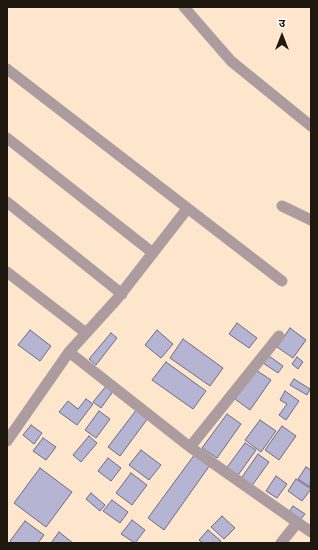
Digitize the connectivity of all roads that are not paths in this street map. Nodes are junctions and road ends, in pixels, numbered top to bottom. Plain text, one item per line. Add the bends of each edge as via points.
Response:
1 (184, 7) edge
2 (7, 69) edge
3 (311, 126) edge
4 (7, 138) edge
5 (7, 202) edge
6 (282, 206) dead end
7 (187, 209) junction
8 (311, 220) edge
9 (153, 253) junction
10 (7, 272) edge
11 (282, 281) dead end
12 (122, 294) junction
13 (86, 333) junction
14 (279, 336) dead end
15 (69, 352) junction
16 (7, 440) edge
17 (190, 447) junction
18 (298, 523) junction
19 (311, 532) edge
20 (281, 543) edge

1 - 3 street via 231,61
2 - 7 street
4 - 9 street
5 - 12 street
6 - 8 street
7 - 9 street
7 - 11 street
9 - 12 street
10 - 13 street
12 - 13 street
13 - 15 street
14 - 17 street
15 - 16 street
15 - 17 street
17 - 18 street
18 - 19 street
18 - 20 street

